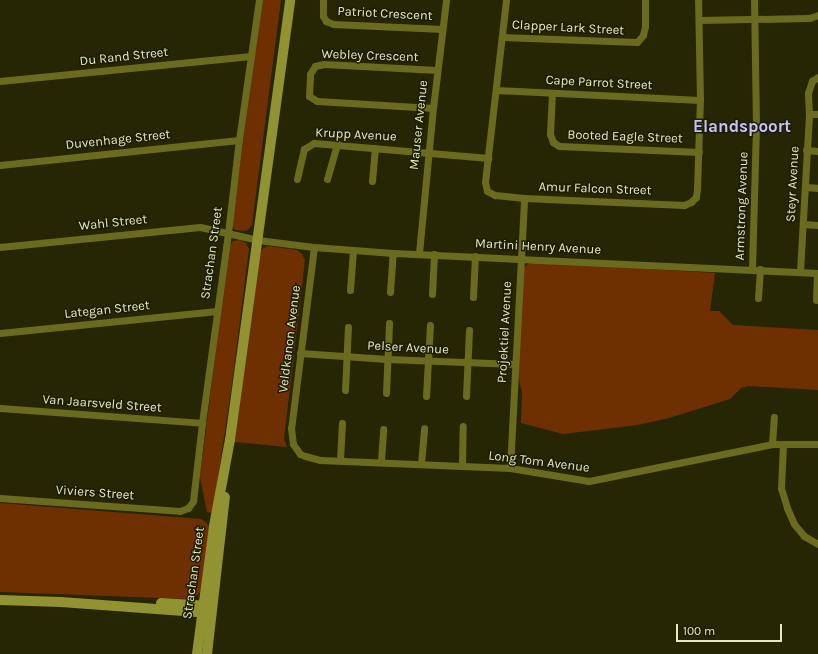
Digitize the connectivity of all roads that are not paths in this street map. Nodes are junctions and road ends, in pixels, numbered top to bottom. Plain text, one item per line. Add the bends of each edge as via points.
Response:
1 (259, 0) edge
2 (290, 0) edge
3 (323, 0) edge
4 (446, 0) edge
5 (506, 0) edge
6 (644, 0) edge
7 (698, 0) edge
8 (754, 0) edge
9 (818, 15) edge
10 (755, 18) junction
11 (699, 20) junction
12 (442, 29) junction
13 (502, 37) junction
14 (251, 56) junction
15 (437, 70) junction
16 (818, 78) edge
17 (0, 81) edge
18 (496, 90) junction
19 (552, 93) junction
20 (700, 100) junction
21 (433, 108) junction
22 (809, 114) junction
23 (818, 114) edge
24 (239, 140) junction
25 (337, 143) junction
26 (375, 148) junction
27 (806, 150) junction
28 (818, 151) edge
29 (699, 152) junction
30 (428, 153) junction
31 (488, 158) junction
32 (0, 165) edge
33 (298, 179) dead end
34 (327, 179) dead end
35 (372, 181) dead end
36 (805, 187) junction
37 (818, 188) edge
38 (524, 198) junction
39 (803, 224) junction
40 (818, 225) edge
41 (228, 233) junction
42 (258, 240) junction
43 (0, 247) edge
44 (314, 247) junction
45 (353, 250) junction
46 (393, 253) junction
47 (418, 253) junction
48 (434, 254) junction
49 (476, 256) junction
50 (521, 258) junction
51 (752, 269) junction
52 (760, 269) junction
53 (800, 271) junction
54 (818, 273) edge
55 (350, 290) dead end
56 (390, 292) dead end
57 (432, 294) dead end
58 (473, 297) dead end
59 (758, 298) dead end
60 (816, 300) dead end
61 (217, 311) junction
62 (389, 323) dead end
63 (430, 325) dead end
64 (348, 326) dead end
65 (469, 330) dead end
66 (0, 333) edge
67 (300, 353) junction
68 (347, 356) junction
69 (387, 359) junction
70 (428, 361) junction
71 (468, 362) junction
72 (515, 364) junction
73 (345, 390) dead end
74 (386, 393) dead end
75 (426, 396) dead end
76 (466, 396) dead end
77 (0, 408) edge
78 (774, 417) dead end
79 (202, 423) junction
80 (342, 423) dead end
81 (463, 426) dead end
82 (424, 428) dead end
83 (383, 429) dead end
84 (291, 435) joint
85 (772, 444) junction
86 (782, 444) junction
87 (818, 444) edge
88 (340, 460) junction
89 (381, 461) junction
90 (421, 464) junction
91 (462, 465) junction
92 (510, 468) junction
93 (0, 498) edge
94 (188, 508) joint
95 (818, 544) edge
96 (0, 600) edge
97 (207, 609) junction
98 (197, 654) edge
99 (207, 654) edge

1 - 14 street, Strachan Street
2 - 42 street, Strachan Street
3 - 12 street, Patriot Crescent via 322,16 326,22 333,24
4 - 12 street, Mauser Avenue
5 - 13 street, Amur Falcon Street
6 - 13 street, Clapper Lark Street via 645,26 643,35 637,42
7 - 11 street, Amur Falcon Street
8 - 10 street, Armstrong Avenue
9 - 10 street via 809,18
10 - 11 street
10 - 51 street, Armstrong Avenue via 756,125
11 - 20 street, Amur Falcon Street
12 - 15 street, Mauser Avenue
13 - 18 street, Amur Falcon Street
14 - 17 street, Du Rand Street
14 - 24 street, Strachan Street
15 - 21 street, Mauser Avenue
15 - 21 street, Webley Crescent via 324,64 315,66 310,74 309,96 317,101
16 - 22 street, Steyr Avenue via 809,86
18 - 19 street, Cape Parrot Street
18 - 31 street, Amur Falcon Street
19 - 20 street, Cape Parrot Street
19 - 29 street, Booted Eagle Street via 550,134 553,142 559,146
20 - 29 street, Amur Falcon Street
21 - 30 street, Mauser Avenue
22 - 23 street
22 - 27 street, Steyr Avenue
24 - 32 street, Duvenhage Street
24 - 41 street, Strachan Street
25 - 26 street, Krupp Avenue
25 - 33 street, Krupp Avenue via 314,142 306,146 301,158
25 - 34 street
26 - 30 street, Krupp Avenue
26 - 35 street
27 - 28 street
27 - 36 street, Steyr Avenue
29 - 38 street, Amur Falcon Street via 696,197 684,205
30 - 31 street, Krupp Avenue
30 - 47 street, Mauser Avenue
31 - 38 street, Amur Falcon Street via 485,182 487,191 495,195
36 - 37 street
36 - 39 street, Steyr Avenue
38 - 50 street, Projektiel Avenue
39 - 40 street
39 - 53 street, Steyr Avenue
41 - 42 street, Wahl Street
41 - 43 street, Wahl Street via 210,228 188,227
41 - 61 street, Strachan Street
42 - 44 street, Martini Henry Avenue
42 - 97 street, Strachan Street via 229,449 223,472
44 - 45 street, Martini Henry Avenue
44 - 67 street, Veldkanon Avenue
45 - 46 street, Martini Henry Avenue
45 - 55 street
46 - 47 street, Martini Henry Avenue
46 - 56 street
47 - 48 street, Martini Henry Avenue
48 - 49 street, Martini Henry Avenue
48 - 57 street
49 - 50 street, Martini Henry Avenue
49 - 58 street
50 - 51 street, Martini Henry Avenue
50 - 72 street, Projektiel Avenue
51 - 52 street, Martini Henry Avenue
52 - 53 street, Martini Henry Avenue
52 - 59 street
53 - 54 street, Martini Henry Avenue
54 - 60 street
61 - 66 street, Lategan Street
61 - 79 street, Strachan Street
62 - 69 street
63 - 70 street
64 - 68 street
65 - 71 street
67 - 68 street, Pelser Avenue
67 - 84 street, Veldkanon Avenue
68 - 69 street, Pelser Avenue
68 - 73 street
69 - 70 street, Pelser Avenue
69 - 74 street
70 - 71 street, Pelser Avenue
70 - 75 street
71 - 72 street, Pelser Avenue
71 - 76 street
72 - 92 street, Projektiel Avenue
77 - 79 street, Van Jaarsveld Street
78 - 85 street
79 - 94 street, Strachan Street via 193,501
80 - 88 street
81 - 91 street
82 - 90 street
83 - 89 street
84 - 88 street, Long Tom Avenue via 293,444 300,454 320,460
85 - 86 street, Long Tom Avenue
85 - 92 street, Long Tom Avenue via 594,481
86 - 87 street, Long Tom Avenue
86 - 95 street via 781,488 787,508 794,524 804,536
88 - 89 street, Long Tom Avenue
89 - 90 street, Long Tom Avenue
90 - 91 street, Long Tom Avenue
91 - 92 street, Long Tom Avenue
93 - 94 street, Viviers Street via 180,511
96 - 97 street
97 - 98 street, Strachan Street
97 - 99 street, Strachan Street

